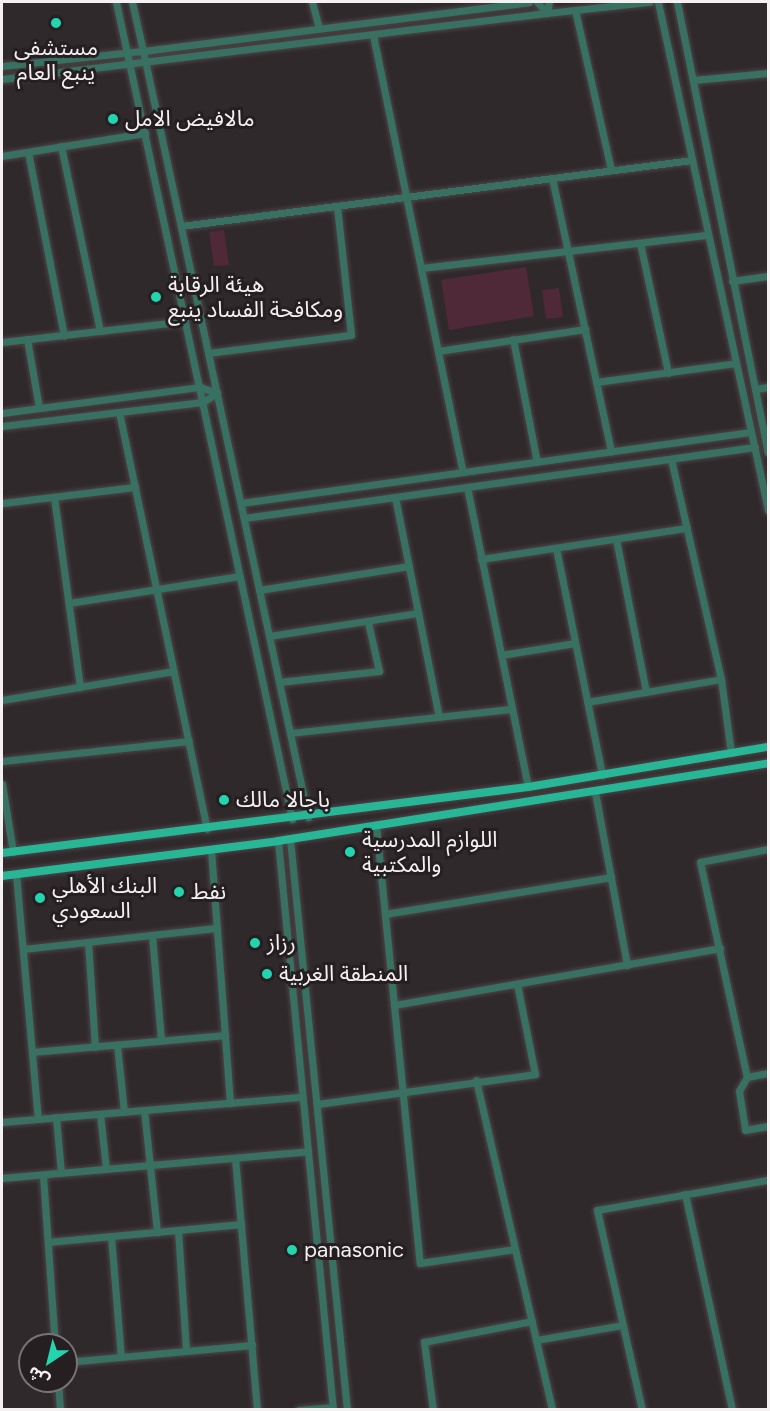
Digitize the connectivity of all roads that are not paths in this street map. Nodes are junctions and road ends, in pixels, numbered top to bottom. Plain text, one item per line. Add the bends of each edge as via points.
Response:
1 (116, 2) edge
2 (132, 2) edge
3 (312, 2) edge
4 (529, 2) edge
5 (537, 2) edge
6 (549, 2) edge
7 (649, 2) edge
8 (658, 2) edge
9 (677, 2) edge
10 (459, 5) edge
11 (575, 10) junction
12 (548, 13) junction
13 (319, 28) junction
14 (373, 35) junction
15 (143, 51) junction
16 (128, 52) junction
17 (146, 63) junction
18 (130, 64) junction
19 (2, 66) edge
20 (768, 72) edge
21 (2, 79) edge
22 (693, 80) junction
23 (145, 133) junction
24 (61, 146) junction
25 (28, 152) junction
26 (2, 156) edge
27 (692, 160) junction
28 (611, 170) junction
29 (552, 178) junction
30 (406, 197) junction
31 (337, 206) junction
32 (181, 226) junction
33 (708, 235) junction
34 (640, 243) junction
35 (568, 251) junction
36 (421, 268) junction
37 (768, 276) edge
38 (732, 281) junction
39 (185, 321) junction
40 (585, 329) junction
41 (100, 331) junction
42 (64, 335) junction
43 (27, 339) junction
44 (513, 339) junction
45 (2, 342) edge
46 (438, 351) junction
47 (208, 353) junction
48 (736, 363) junction
49 (668, 373) junction
50 (596, 382) junction
51 (200, 387) junction
52 (768, 387) edge
53 (756, 389) junction
54 (217, 393) junction
55 (203, 402) junction
56 (39, 408) junction
57 (119, 412) junction
58 (2, 413) edge
59 (2, 426) edge
60 (752, 432) junction
61 (755, 447) junction
62 (611, 452) junction
63 (768, 452) edge
64 (576, 456) junction
65 (671, 459) junction
66 (537, 462) junction
67 (463, 472) junction
68 (578, 472) junction
69 (135, 487) junction
70 (467, 487) junction
71 (54, 497) junction
72 (395, 497) junction
73 (241, 503) junction
74 (2, 504) edge
75 (768, 510) edge
76 (244, 518) junction
77 (687, 528) junction
78 (616, 539) junction
79 (556, 548) junction
80 (482, 559) junction
81 (409, 566) junction
82 (240, 576) junction
83 (157, 590) junction
84 (259, 590) junction
85 (69, 603) junction
86 (418, 613) junction
87 (368, 622) junction
88 (269, 636) junction
89 (575, 643) junction
90 (501, 655) junction
91 (174, 671) junction
92 (721, 679) junction
93 (279, 682) junction
94 (80, 687) junction
95 (646, 692) junction
96 (2, 700) edge
97 (587, 702) junction
98 (512, 709) junction
99 (439, 717) junction
100 (290, 733) junction
101 (189, 741) junction
102 (768, 747) edge
103 (731, 753) junction
104 (2, 761) edge
105 (768, 763) edge
106 (602, 775) junction
107 (2, 784) edge
108 (528, 787) junction
109 (595, 792) junction
110 (308, 817) junction
111 (292, 819) junction
112 (376, 825) junction
113 (207, 829) junction
114 (290, 839) junction
115 (278, 841) junction
116 (768, 849) edge
117 (211, 850) junction
118 (13, 852) junction
119 (2, 853) edge
120 (16, 874) junction
121 (2, 876) edge
122 (611, 877) junction
123 (385, 914) junction
124 (217, 928) junction
125 (153, 935) junction
126 (88, 942) junction
127 (720, 948) junction
128 (23, 949) junction
129 (627, 965) junction
130 (517, 984) junction
131 (394, 1005) junction
132 (225, 1035) junction
133 (161, 1041) junction
134 (117, 1045) junction
135 (94, 1047) junction
136 (32, 1052) junction
137 (768, 1073) edge
138 (747, 1077) junction
139 (476, 1080) junction
140 (402, 1090) junction
141 (302, 1097) junction
142 (230, 1103) junction
143 (317, 1104) junction
144 (144, 1110) junction
145 (124, 1112) junction
146 (100, 1114) junction
147 (56, 1117) junction
148 (38, 1119) junction
149 (2, 1122) edge
150 (768, 1126) edge
151 (308, 1151) junction
152 (235, 1158) junction
153 (151, 1165) junction
154 (106, 1169) junction
155 (62, 1173) junction
156 (43, 1175) junction
157 (2, 1178) edge
158 (768, 1180) edge
159 (685, 1194) junction
160 (241, 1224) junction
161 (178, 1230) junction
162 (158, 1232) junction
163 (111, 1236) junction
164 (48, 1242) junction
165 (515, 1249) junction
166 (531, 1321) junction
167 (623, 1325) junction
168 (54, 1333) edge
169 (536, 1340) junction
170 (252, 1345) junction
171 (186, 1351) junction
172 (122, 1357) junction
173 (78, 1361) edge
174 (59, 1393) edge
175 (333, 1408) edge
176 (60, 1410) edge
177 (257, 1410) edge
178 (298, 1410) edge
179 (347, 1410) edge
180 (433, 1410) edge
181 (552, 1410) edge
182 (642, 1410) edge
183 (732, 1410) edge

1 - 16 street
2 - 15 street
3 - 13 street
4 - 10 street
5 - 12 street
6 - 12 street
7 - 11 street
8 - 27 street
9 - 22 street
10 - 13 street
11 - 12 street
11 - 28 street
12 - 14 street
13 - 15 street
14 - 17 street
14 - 30 street
15 - 16 street
15 - 17 street
16 - 18 street
16 - 19 street
17 - 18 street
17 - 32 street
18 - 21 street
18 - 23 street
20 - 22 street
22 - 38 street
23 - 24 street
23 - 39 street
24 - 25 street
24 - 41 street
25 - 26 street
25 - 42 street
27 - 28 street
27 - 33 street
28 - 29 street
29 - 30 street
29 - 35 street
30 - 31 street
30 - 36 street
31 - 32 street
31 - 47 street via 351,335
32 - 47 street
33 - 34 street
33 - 48 street
34 - 35 street
34 - 49 street
35 - 36 street
35 - 40 street
36 - 46 street
37 - 38 street
38 - 53 street
39 - 41 street
39 - 51 street
40 - 44 street
40 - 50 street
41 - 42 street
42 - 43 street
43 - 45 street
43 - 56 street
44 - 46 street
44 - 66 street
46 - 67 street
47 - 54 street
48 - 49 street
48 - 60 street
49 - 50 street
50 - 62 street
51 - 54 street
51 - 55 street
51 - 56 street
52 - 53 street
53 - 63 street
54 - 55 street
54 - 73 street
55 - 57 street
55 - 82 street
56 - 58 street
57 - 59 street
57 - 69 street
60 - 61 street
60 - 62 street
61 - 65 street
61 - 75 street
62 - 64 street
64 - 66 street
64 - 68 street
65 - 68 street
65 - 77 street
66 - 67 street
67 - 73 street
68 - 70 street
69 - 71 street
69 - 83 street
70 - 72 street
70 - 80 street
71 - 74 street
71 - 85 street
72 - 76 street
72 - 81 street
73 - 76 street
76 - 84 street
77 - 78 street
77 - 92 street
78 - 79 street
78 - 95 street
79 - 80 street
79 - 89 street
80 - 90 street
81 - 84 street
81 - 86 street
82 - 83 street
82 - 111 street
83 - 85 street
83 - 91 street
84 - 88 street
85 - 94 street
86 - 87 street
86 - 99 street
87 - 88 street
87 - 93 street via 379,671
88 - 93 street
89 - 90 street
89 - 97 street
90 - 98 street
91 - 94 street
91 - 101 street
92 - 95 street
92 - 103 street
93 - 100 street
94 - 96 street
95 - 97 street
97 - 106 street
98 - 99 street
98 - 108 street
99 - 100 street
100 - 110 street
101 - 104 street
101 - 113 street
102 - 103 main road
103 - 106 main road
105 - 109 main road
106 - 108 main road
107 - 118 street
108 - 110 main road
109 - 112 main road
109 - 122 street
110 - 111 main road
111 - 113 main road
112 - 114 main road
112 - 123 street
113 - 118 main road
114 - 115 main road
114 - 143 street
115 - 117 main road
115 - 141 street
116 - 127 street via 700,862
117 - 120 main road
117 - 124 street
118 - 119 main road
120 - 121 main road
120 - 128 street
122 - 123 street
122 - 129 street
123 - 131 street
124 - 125 street
124 - 132 street
125 - 126 street
125 - 133 street
126 - 128 street
126 - 135 street
127 - 129 street
127 - 138 street
128 - 136 street
129 - 130 street
130 - 131 street
130 - 139 street via 535,1074
131 - 140 street
132 - 133 street
132 - 142 street
133 - 134 street
134 - 135 street
134 - 145 street
135 - 136 street
136 - 148 street
137 - 138 street
138 - 150 street via 739,1091 745,1130
139 - 140 street
139 - 165 street
140 - 143 street
140 - 165 street via 420,1263
141 - 142 street
141 - 151 street
142 - 144 street
143 - 179 street
144 - 145 street
144 - 153 street
145 - 146 street
146 - 147 street
146 - 154 street
147 - 148 street
147 - 155 street
148 - 149 street
151 - 152 street
151 - 175 street
152 - 153 street
152 - 160 street
153 - 154 street
153 - 162 street
154 - 155 street
155 - 156 street
156 - 157 street
156 - 164 street
158 - 159 street
159 - 167 street via 597,1210
159 - 183 street
160 - 161 street
160 - 170 street
161 - 162 street
161 - 171 street
162 - 163 street
163 - 164 street
163 - 172 street
164 - 168 street
165 - 166 street
166 - 169 street
166 - 180 street via 424,1342
167 - 169 street
167 - 182 street
169 - 181 street
170 - 171 street
170 - 177 street
171 - 172 street
172 - 173 street
174 - 176 street
175 - 178 street

